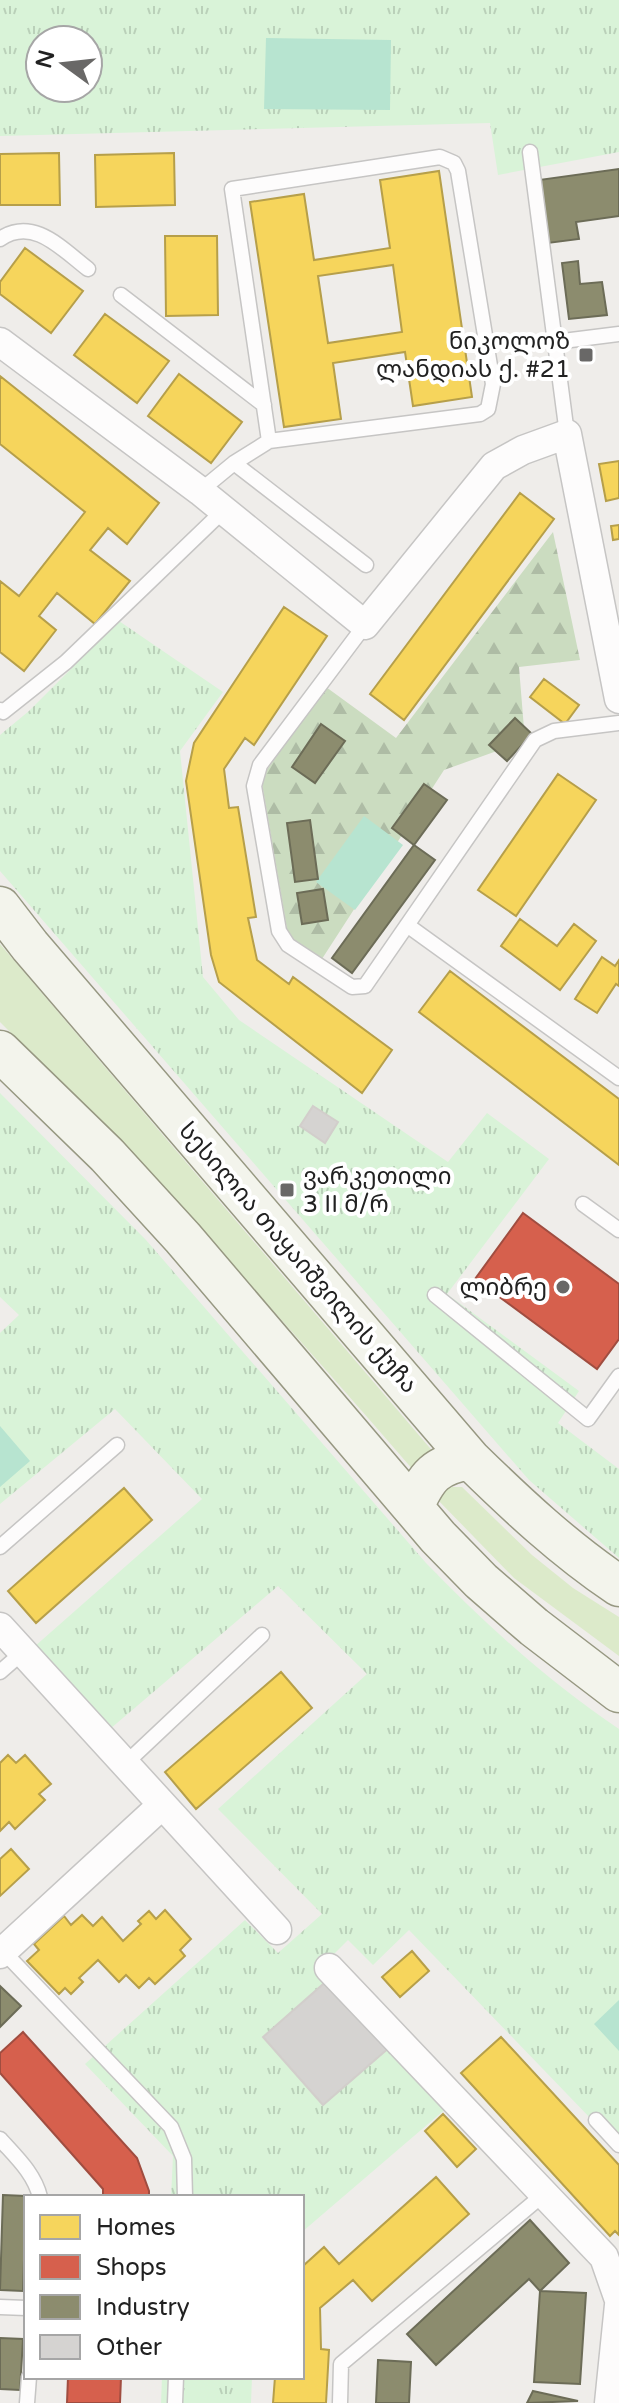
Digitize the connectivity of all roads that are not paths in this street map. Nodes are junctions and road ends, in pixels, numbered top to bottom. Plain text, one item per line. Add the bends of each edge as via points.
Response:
1 (530, 152) dead end
2 (0, 239) edge
3 (88, 269) dead end
4 (121, 295) dead end
5 (619, 334) edge
6 (0, 342) edge
7 (555, 342) junction
8 (264, 405) junction
9 (567, 434) junction
10 (269, 441) junction
11 (234, 463) junction
12 (200, 491) junction
13 (224, 510) junction
14 (366, 565) dead end
15 (365, 625) junction
16 (619, 699) edge
17 (0, 710) edge
18 (619, 723) edge
19 (0, 907) edge
20 (407, 925) junction
21 (0, 1051) edge
22 (619, 1078) edge
23 (583, 1204) dead end
24 (619, 1230) edge
25 (435, 1295) dead end
26 (619, 1376) edge
27 (117, 1445) dead end
28 (470, 1459) junction
29 (413, 1507) junction
30 (0, 1547) edge
31 (619, 1586) edge
32 (0, 1627) edge
33 (262, 1635) dead end
34 (23, 1652) junction
35 (0, 1672) edge
36 (619, 1692) edge
37 (125, 1764) junction
38 (162, 1805) junction
39 (277, 1930) dead end
40 (1, 1953) edge
41 (329, 1968) dead end
42 (596, 2120) dead end
43 (0, 2139) edge
44 (619, 2145) edge
45 (544, 2194) junction
46 (40, 2195) edge
47 (185, 2195) edge
48 (619, 2302) edge
49 (0, 2307) edge
50 (24, 2308) edge
51 (29, 2379) edge
52 (176, 2379) edge
53 (27, 2403) edge
54 (175, 2403) edge
55 (340, 2403) edge
56 (609, 2403) edge

1 - 7 lane
2 - 3 lane via 21,229 40,232
4 - 8 lane
5 - 7 lane
6 - 12 street
7 - 9 lane
8 - 10 lane
8 - 10 lane via 232,189 440,157 454,163 493,384 488,409
9 - 15 street via 494,466
9 - 16 street
10 - 11 lane
11 - 12 lane
11 - 14 lane
12 - 13 street
13 - 15 street
13 - 17 lane via 66,662
15 - 20 lane via 260,765 254,786 279,931 288,945 359,988
18 - 20 lane via 554,731 535,740
19 - 28 main road, სესილია თაყაიშვილის ქუჩა
20 - 22 lane
21 - 29 main road via 183,1238
23 - 24 lane
25 - 26 lane via 588,1419
27 - 30 lane
28 - 29 main road via 434,1472
28 - 31 main road, სესილია თაყაიშვილის ქუჩა via 530,1518
29 - 36 main road via 481,1581
32 - 34 street
33 - 37 lane
34 - 35 lane
34 - 37 street
37 - 38 street
38 - 39 street
38 - 40 street
40 - 47 lane via 171,2127 184,2159
41 - 45 street
42 - 44 lane
43 - 46 lane via 27,2169
45 - 48 street via 604,2257
45 - 55 lane via 341,2364
48 - 56 street
49 - 50 lane
51 - 53 lane
52 - 54 lane

